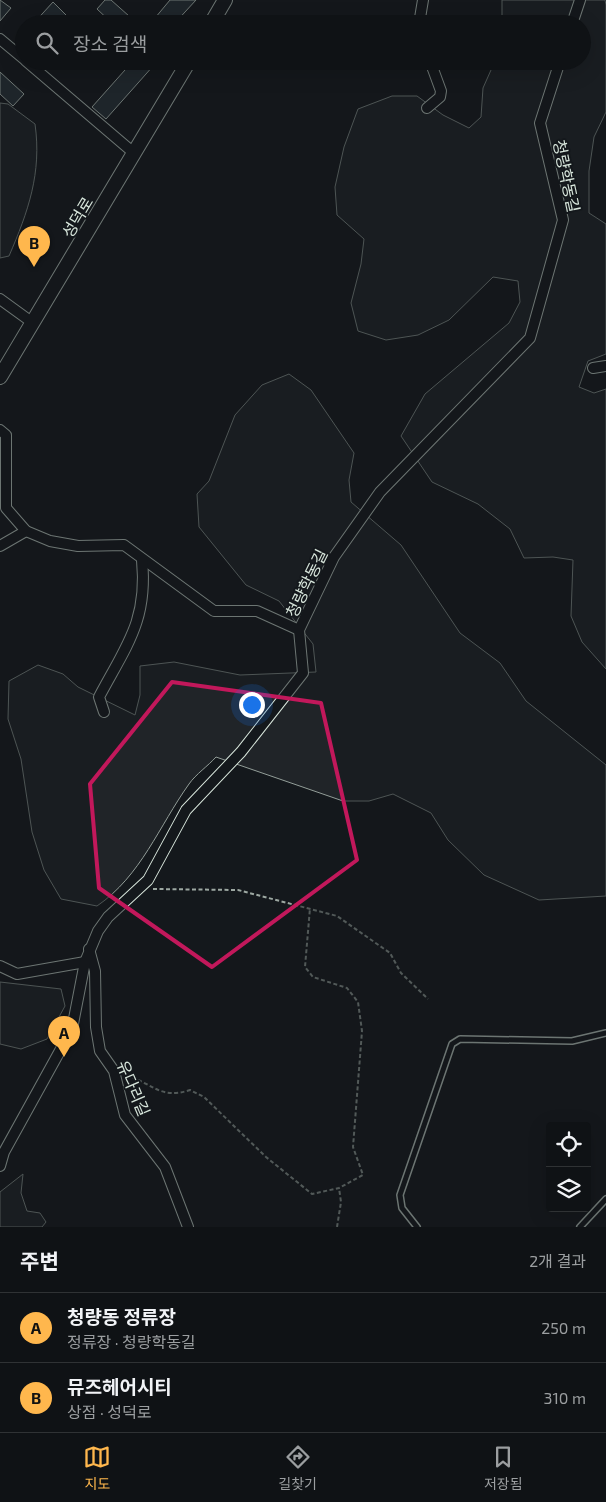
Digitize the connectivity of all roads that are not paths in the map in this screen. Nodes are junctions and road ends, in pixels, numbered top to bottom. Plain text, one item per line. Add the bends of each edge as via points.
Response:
1 (225, 0) edge
2 (422, 0) edge
3 (580, 0) edge
4 (216, 15) edge
5 (420, 15) edge
6 (575, 15) edge
7 (0, 39) edge
8 (15, 52) edge
9 (37, 70) edge
10 (184, 70) edge
11 (433, 70) edge
12 (557, 70) edge
13 (427, 108) dead end
14 (135, 154) junction
15 (0, 299) edge
16 (33, 323) junction
17 (606, 366) edge
18 (593, 368) dead end
19 (0, 377) edge
20 (0, 430) edge
21 (26, 531) junction
22 (0, 546) edge
23 (142, 560) junction
24 (299, 630) junction
25 (104, 712) dead end
26 (89, 948) junction
27 (85, 962) junction
28 (0, 966) edge
29 (606, 1034) edge
30 (0, 1166) edge
31 (606, 1199) edge
32 (188, 1227) edge
33 (417, 1227) edge
34 (580, 1227) edge

1 - 4 street
2 - 5 street
3 - 6 street
7 - 8 street
9 - 14 street
10 - 14 street, 성덕로
11 - 13 street via 441,91 440,97
12 - 24 street, 청량학동길 via 540,122 563,220 530,338 380,492 334,557
14 - 16 street, 성덕로
15 - 16 street
16 - 19 street, 성덕로
17 - 18 street
20 - 21 street via 6,434 6,508
21 - 22 street
21 - 23 street via 50,541 78,546 124,545
23 - 24 street via 214,612 257,612
23 - 25 street via 145,586 140,617 99,697
24 - 26 street, 청량학동길 via 302,673 241,752 186,810 142,888 108,917
26 - 27 street, 청량학동길
26 - 32 street, 유다리길 via 95,970 100,1051 114,1071 125,1115 165,1167
27 - 28 street via 17,974
27 - 30 street, 청량학동길 via 72,1029 4,1152
29 - 33 lane via 572,1041 460,1039 452,1044 400,1195 402,1208
31 - 34 lane

